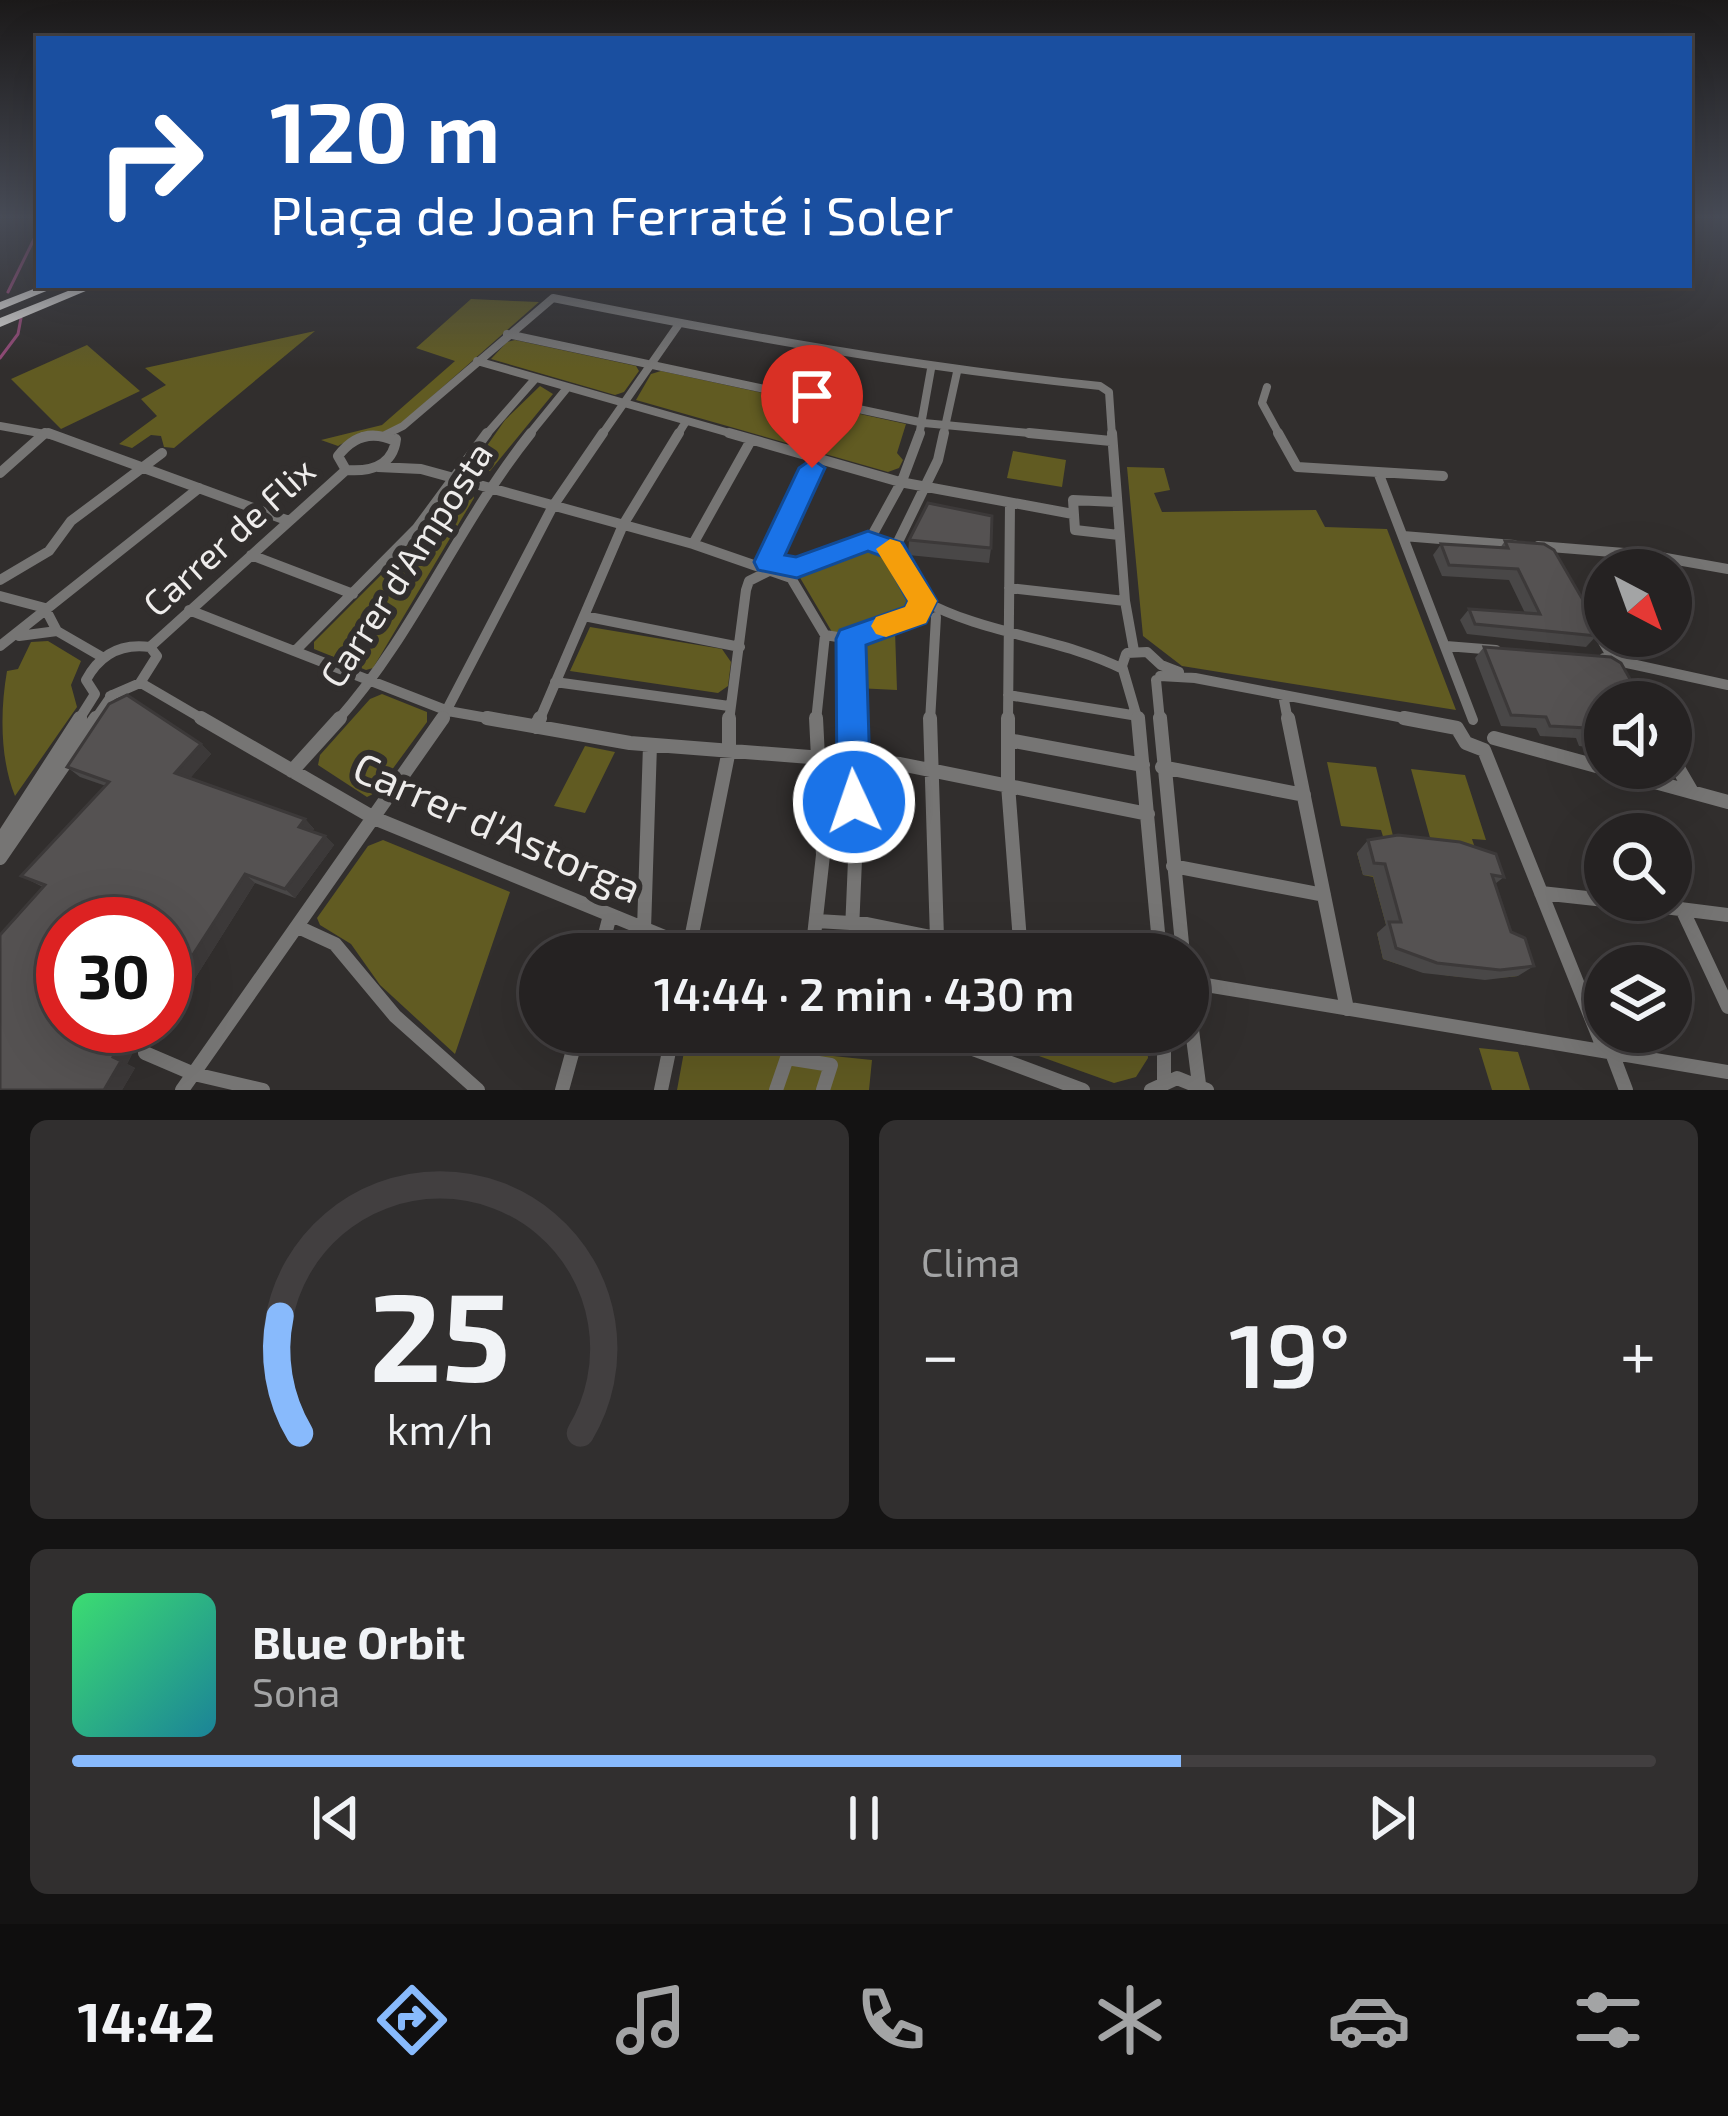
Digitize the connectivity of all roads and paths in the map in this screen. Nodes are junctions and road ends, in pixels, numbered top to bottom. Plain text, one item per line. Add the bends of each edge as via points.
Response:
1 (50, 288) edge
2 (61, 288) edge
3 (76, 288) edge
4 (85, 288) edge
5 (0, 315) edge
6 (679, 324) junction
7 (507, 334) junction
8 (800, 348) junction
9 (477, 361) junction
10 (651, 364) junction
11 (931, 369) junction
12 (957, 372) junction
13 (535, 379) junction
14 (1267, 387) dead end
15 (567, 388) junction
16 (775, 392) junction
17 (622, 404) junction
18 (685, 423) junction
19 (922, 423) junction
20 (0, 426) edge
21 (949, 427) junction
22 (45, 433) junction
23 (390, 438) junction
24 (1111, 441) junction
25 (750, 442) junction
26 (162, 452) dead end
27 (394, 455) junction
28 (816, 460) junction
29 (378, 467) junction
30 (140, 469) junction
31 (421, 469) junction
32 (346, 470) junction
33 (1378, 472) junction
34 (0, 473) edge
35 (1443, 476) dead end
36 (453, 478) junction
37 (900, 482) junction
38 (199, 488) junction
39 (487, 488) junction
40 (927, 488) junction
41 (1116, 502) junction
42 (1010, 504) junction
43 (553, 506) junction
44 (1073, 514) junction
45 (289, 521) junction
46 (623, 525) junction
47 (1119, 535) junction
48 (1403, 536) junction
49 (868, 541) junction
50 (693, 544) junction
51 (1548, 547) junction
52 (894, 550) junction
53 (251, 555) junction
54 (770, 566) junction
55 (1559, 566) edge
56 (1728, 568) edge
57 (794, 573) junction
58 (0, 580) edge
59 (1009, 588) junction
60 (353, 594) junction
61 (0, 596) edge
62 (922, 601) junction
63 (1125, 601) junction
64 (1581, 603) edge
65 (45, 608) junction
66 (189, 610) junction
67 (916, 614) junction
68 (584, 616) junction
69 (943, 617) junction
70 (57, 631) junction
71 (1008, 631) junction
72 (825, 635) junction
73 (16, 636) junction
74 (850, 639) junction
75 (0, 646) edge
76 (1445, 646) junction
77 (150, 647) junction
78 (740, 647) junction
79 (1509, 650) edge
80 (295, 651) junction
81 (103, 657) junction
82 (1593, 657) edge
83 (1614, 659) junction
84 (1127, 662) junction
85 (1622, 673) edge
86 (1159, 674) junction
87 (372, 682) junction
88 (555, 682) junction
89 (141, 683) junction
90 (1728, 685) edge
91 (95, 694) junction
92 (112, 695) junction
93 (1008, 695) junction
94 (1282, 695) junction
95 (730, 706) junction
96 (448, 711) junction
97 (1138, 716) junction
98 (1473, 720) junction
99 (536, 727) junction
100 (1457, 728) junction
101 (1008, 740) junction
102 (1489, 744) junction
103 (650, 745) junction
104 (729, 750) junction
105 (819, 756) junction
106 (851, 758) junction
107 (1143, 765) junction
108 (1162, 767) junction
109 (932, 770) junction
110 (292, 771) junction
111 (1007, 784) junction
112 (1690, 789) edge
113 (1692, 792) junction
114 (1304, 795) junction
115 (1728, 802) edge
116 (20, 812) junction
117 (1148, 814) junction
118 (374, 818) junction
119 (0, 819) edge
120 (0, 842) edge
121 (0, 859) edge
122 (1173, 866) junction
123 (1541, 892) junction
124 (1324, 895) junction
125 (1584, 897) edge
126 (1692, 910) edge
127 (610, 915) junction
128 (1728, 915) edge
129 (1688, 921) edge
130 (817, 922) junction
131 (852, 923) junction
132 (298, 927) junction
133 (644, 929) junction
134 (605, 933) edge
135 (653, 933) edge
136 (697, 933) edge
137 (815, 933) edge
138 (852, 933) edge
139 (909, 933) edge
140 (937, 933) edge
141 (1017, 933) edge
142 (1158, 933) edge
143 (1181, 933) edge
144 (1209, 986) edge
145 (1584, 1000) edge
146 (1728, 1007) edge
147 (1347, 1009) junction
148 (1584, 1048) edge
149 (145, 1053) dead end
150 (572, 1053) edge
151 (669, 1053) edge
152 (984, 1053) edge
153 (1161, 1053) edge
154 (1197, 1053) edge
155 (1612, 1053) joint
156 (1728, 1072) edge
157 (194, 1074) junction
158 (1157, 1085) edge
159 (1203, 1087) edge
160 (182, 1090) edge
161 (263, 1090) edge
162 (478, 1090) edge
163 (562, 1090) edge
164 (661, 1090) edge
165 (776, 1090) edge
166 (823, 1090) edge
167 (1083, 1090) edge
168 (1626, 1090) edge

1 - 5 highway
2 - 5 highway
3 - 5 highway
4 - 5 highway
6 - 7 street via 548,300
6 - 8 street
6 - 10 street
7 - 9 street
7 - 10 street
8 - 11 street
8 - 16 street
9 - 13 street
9 - 23 street
10 - 16 street
10 - 17 street
11 - 12 street
11 - 19 street
12 - 21 street
12 - 24 street via 1100,386 1109,395
13 - 15 street
13 - 36 street
14 - 33 street via 1262,403 1298,467
15 - 17 street
15 - 39 street, Carrer d'Amposta
16 - 19 street
17 - 18 street
17 - 43 street
18 - 25 street
18 - 46 street
19 - 21 street
19 - 37 street
20 - 22 street
21 - 24 street
21 - 40 street
22 - 30 street
22 - 34 street
23 - 27 street
23 - 32 street, Carrer de Flix via 361,437 345,446 338,460
24 - 41 street
25 - 28 street
25 - 50 street
26 - 30 street
27 - 29 street
27 - 31 street
28 - 37 street
28 - 54 street
29 - 31 street
29 - 32 street
30 - 38 street
30 - 58 street via 71,521 49,551
31 - 36 street
32 - 45 street, Carrer de Flix
33 - 35 street
33 - 48 street
36 - 39 street
36 - 60 street
37 - 40 street
37 - 49 street
38 - 45 street
38 - 65 street
39 - 43 street
39 - 87 street, Carrer d'Amposta
40 - 42 street
40 - 52 street
41 - 44 street via 1072,500
41 - 47 street
42 - 44 street
42 - 59 street
43 - 46 street
43 - 96 street
44 - 47 street via 1075,530
45 - 53 street, Carrer de Flix
46 - 50 street
46 - 68 street
47 - 63 street
48 - 51 street
48 - 76 street
49 - 52 street
49 - 57 street
50 - 54 street
51 - 55 street
51 - 56 street
52 - 62 street
53 - 60 street
53 - 66 street, Carrer de Flix
54 - 57 street
54 - 78 street via 749,581
57 - 72 street
59 - 63 street
59 - 71 street
60 - 80 street
61 - 65 street
62 - 67 street
62 - 69 street
63 - 84 street
64 - 83 street
65 - 70 street
65 - 73 street
66 - 77 street, Carrer de Flix
66 - 80 street
67 - 69 street
67 - 74 street
68 - 78 street
68 - 88 street
69 - 71 street
69 - 109 street via 929,686
70 - 73 street
70 - 81 street
71 - 84 street
71 - 93 street
72 - 74 street
72 - 105 street via 815,698
73 - 75 street
74 - 106 street
76 - 79 street
76 - 98 street
77 - 81 street via 130,645
77 - 89 street via 156,662
78 - 95 street
80 - 87 street
81 - 91 street via 86,680
82 - 83 street
83 - 85 street
83 - 90 street
84 - 86 street via 1151,655
84 - 86 street via 1137,682
84 - 97 street
86 - 94 street
86 - 108 street
87 - 96 street
87 - 110 street, Carrer d'Amposta
88 - 95 street
88 - 99 street
89 - 92 street
89 - 110 street, Carrer d'Astorga
91 - 92 street
91 - 116 street
92 - 121 street
93 - 97 street
93 - 101 street
94 - 100 street
94 - 114 street
95 - 104 street
96 - 99 street
96 - 118 street
97 - 107 street
98 - 100 street
98 - 102 street
99 - 103 street
100 - 102 street via 1466,743
101 - 107 street
101 - 111 street
102 - 113 street
102 - 123 street
103 - 104 street
103 - 133 street
104 - 105 street
104 - 136 street
105 - 106 street
105 - 130 street
106 - 109 street
106 - 131 street
107 - 117 street
108 - 114 street
108 - 122 street
109 - 111 street
109 - 140 street
110 - 118 street, Carrer d'Astorga
111 - 117 street
111 - 141 street
112 - 113 street
113 - 115 street
114 - 124 street
116 - 119 street
116 - 120 street
117 - 142 street
118 - 127 street, Carrer d'Astorga
118 - 132 street
122 - 124 street
122 - 143 street
123 - 125 street
123 - 145 street
124 - 147 street
126 - 128 street
127 - 133 street, Carrer d'Astorga
127 - 134 street
129 - 146 street
130 - 131 street
130 - 137 street
131 - 138 street
131 - 139 street
132 - 157 street
132 - 162 street via 335,944 395,1016
133 - 135 street, Carrer d'Astorga
144 - 147 street
147 - 148 street
149 - 157 street
150 - 163 street
151 - 164 street
152 - 167 street
153 - 158 street
154 - 159 street
155 - 156 street
155 - 168 street
157 - 160 street
157 - 161 street
158 - 159 street via 1184,1078
165 - 166 street via 788,1058 831,1065

